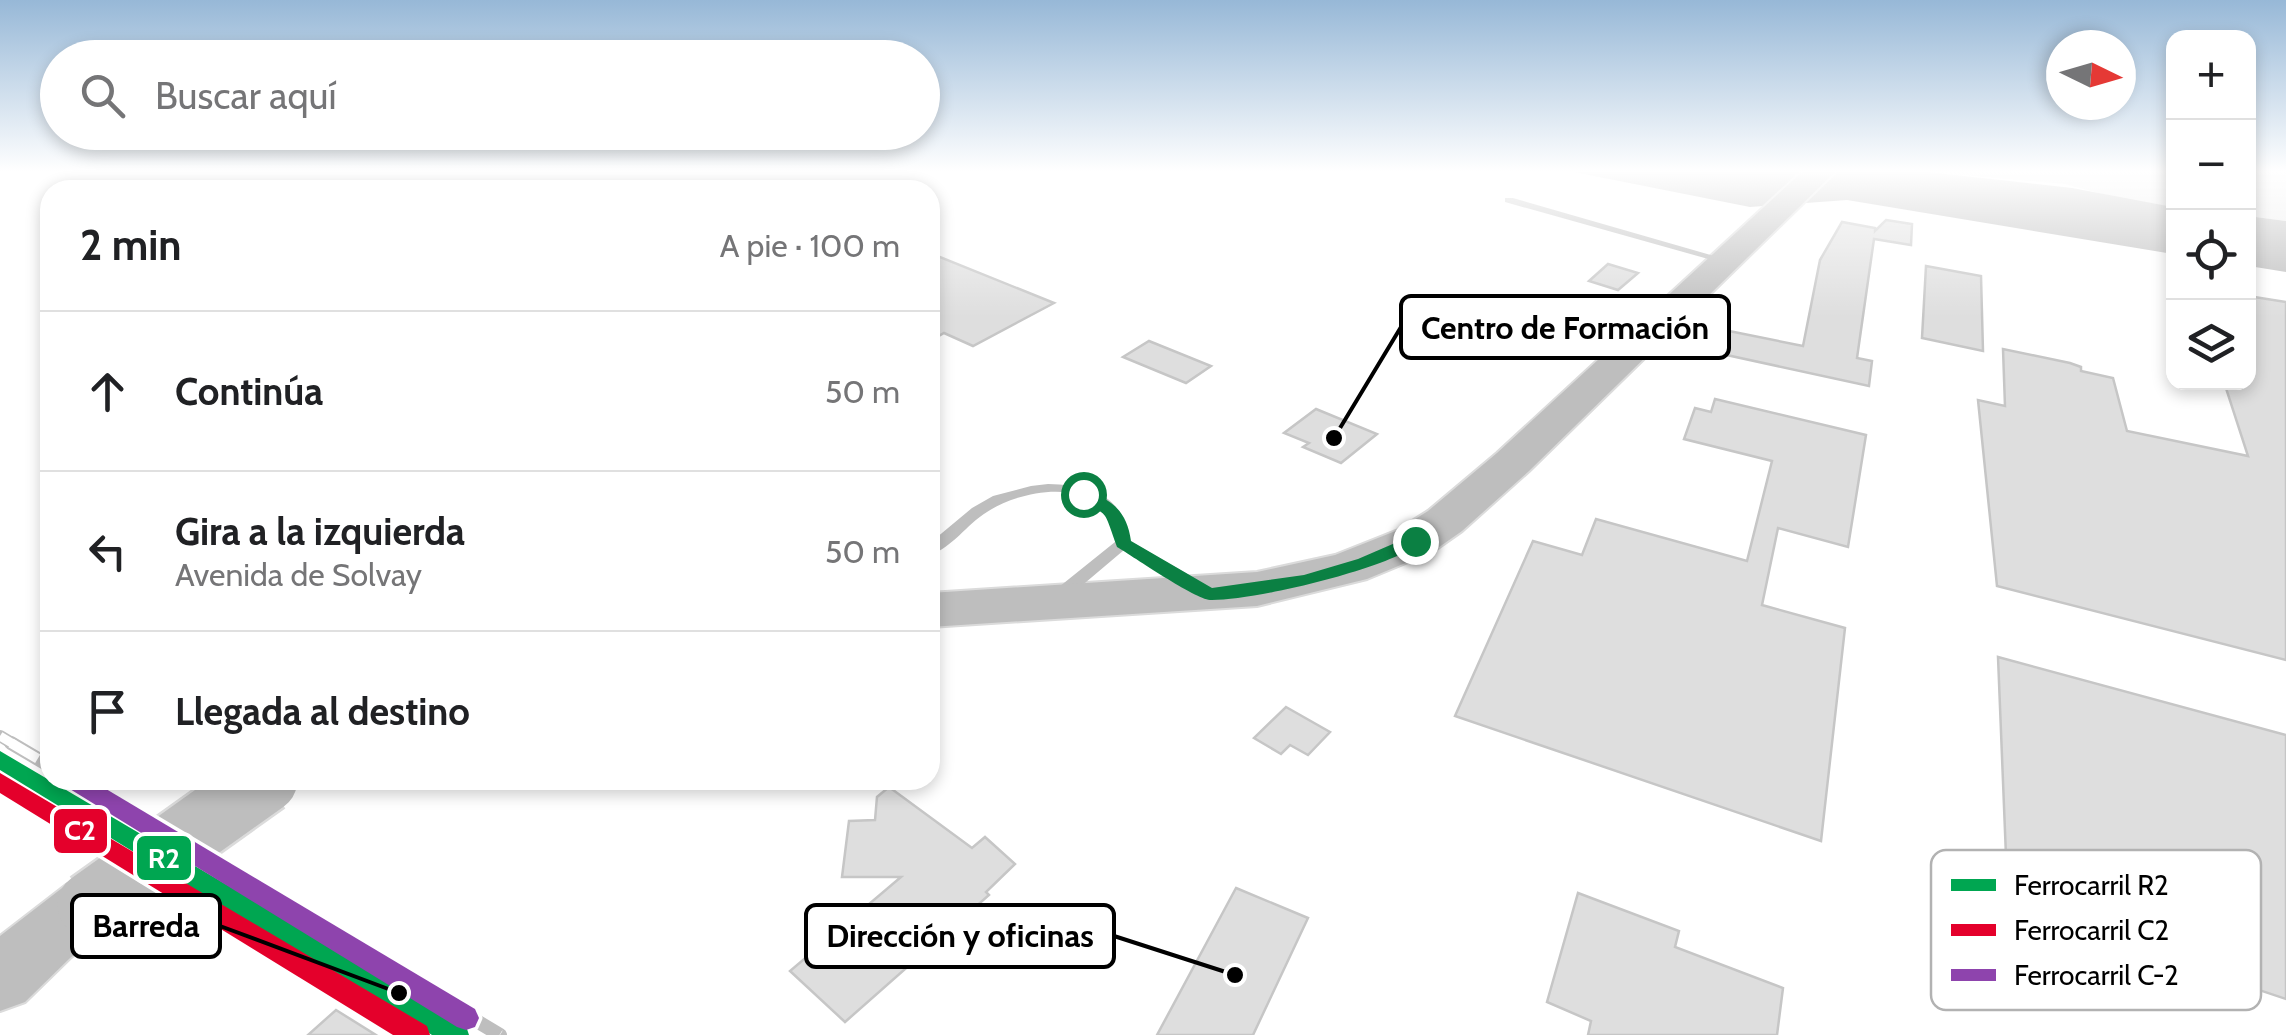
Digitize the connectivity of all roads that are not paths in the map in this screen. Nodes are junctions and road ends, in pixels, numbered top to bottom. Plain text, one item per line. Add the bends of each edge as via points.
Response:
1 (1581, 220) edge
2 (1765, 220) edge
3 (1723, 260) junction
4 (940, 542) edge
5 (1123, 543) junction
6 (1210, 594) junction
7 (1048, 604) junction
8 (940, 609) edge
9 (251, 790) edge
10 (34, 945) edge

1 - 3 lane
2 - 3 main road
3 - 6 main road via 1513,462 1427,534 1330,574
4 - 5 lane via 981,508 1042,488 1083,494 1110,507
5 - 6 lane
5 - 7 lane
6 - 7 main road
7 - 8 main road
9 - 10 main road, bridge

